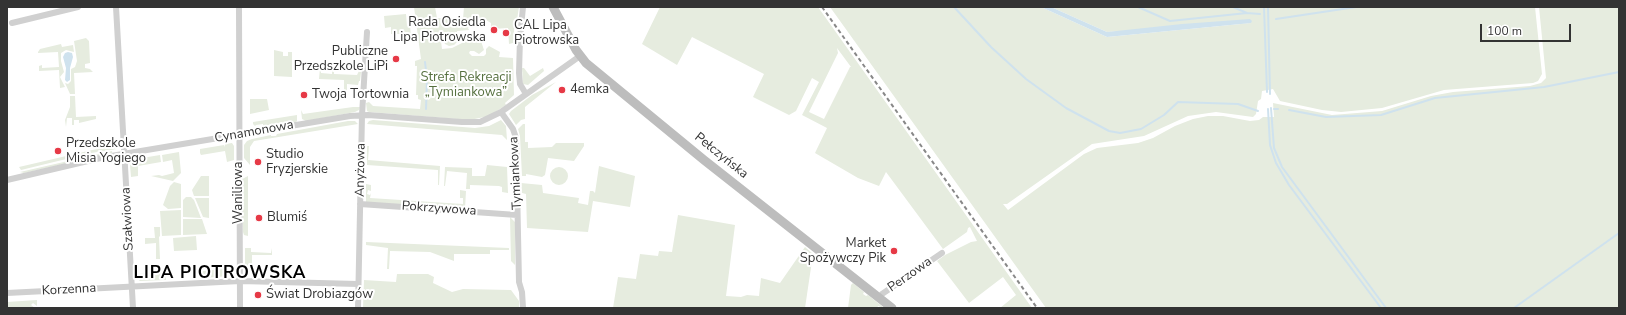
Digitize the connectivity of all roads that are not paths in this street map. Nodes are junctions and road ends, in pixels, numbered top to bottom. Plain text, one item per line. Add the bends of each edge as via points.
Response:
1 (78, 7) edge
2 (116, 7) edge
3 (239, 7) edge
4 (523, 7) edge
5 (554, 7) edge
6 (12, 23) dead end
7 (367, 32) dead end
8 (580, 56) junction
9 (526, 94) junction
10 (501, 112) junction
11 (362, 115) junction
12 (239, 135) junction
13 (124, 154) junction
14 (7, 180) edge
15 (360, 204) junction
16 (518, 215) junction
17 (942, 253) dead end
18 (240, 281) junction
19 (358, 284) junction
20 (132, 286) junction
21 (7, 293) edge
22 (879, 298) junction
23 (133, 308) edge
24 (240, 308) edge
25 (358, 308) edge
26 (523, 308) edge
27 (892, 308) edge

1 - 6 street
2 - 13 street, Szałwiowa
3 - 12 street, Waniliowa
4 - 9 street via 519,73 520,84
5 - 8 main road, Pełczyńska
7 - 11 street, Anyżowa
8 - 9 street
8 - 22 main road, Pełczyńska via 614,87
9 - 10 street
10 - 11 street, Cynamonowa via 485,121 472,123
10 - 16 street, Tymiankowa via 515,134
11 - 12 street, Cynamonowa
11 - 15 street, Anyżowa
12 - 13 street, Cynamonowa
12 - 18 street, Waniliowa
13 - 14 street, Cynamonowa
13 - 20 street, Szałwiowa
15 - 16 street, Pokrzywowa
15 - 19 street, Anyżowa
16 - 26 street, Tymiankowa via 519,282
17 - 22 street, Perzowa
18 - 19 street, Korzenna
18 - 20 street, Korzenna
18 - 24 street, Waniliowa
19 - 25 street, Anyżowa
20 - 21 street, Korzenna
20 - 23 street, Szałwiowa
22 - 27 main road, Pełczyńska

